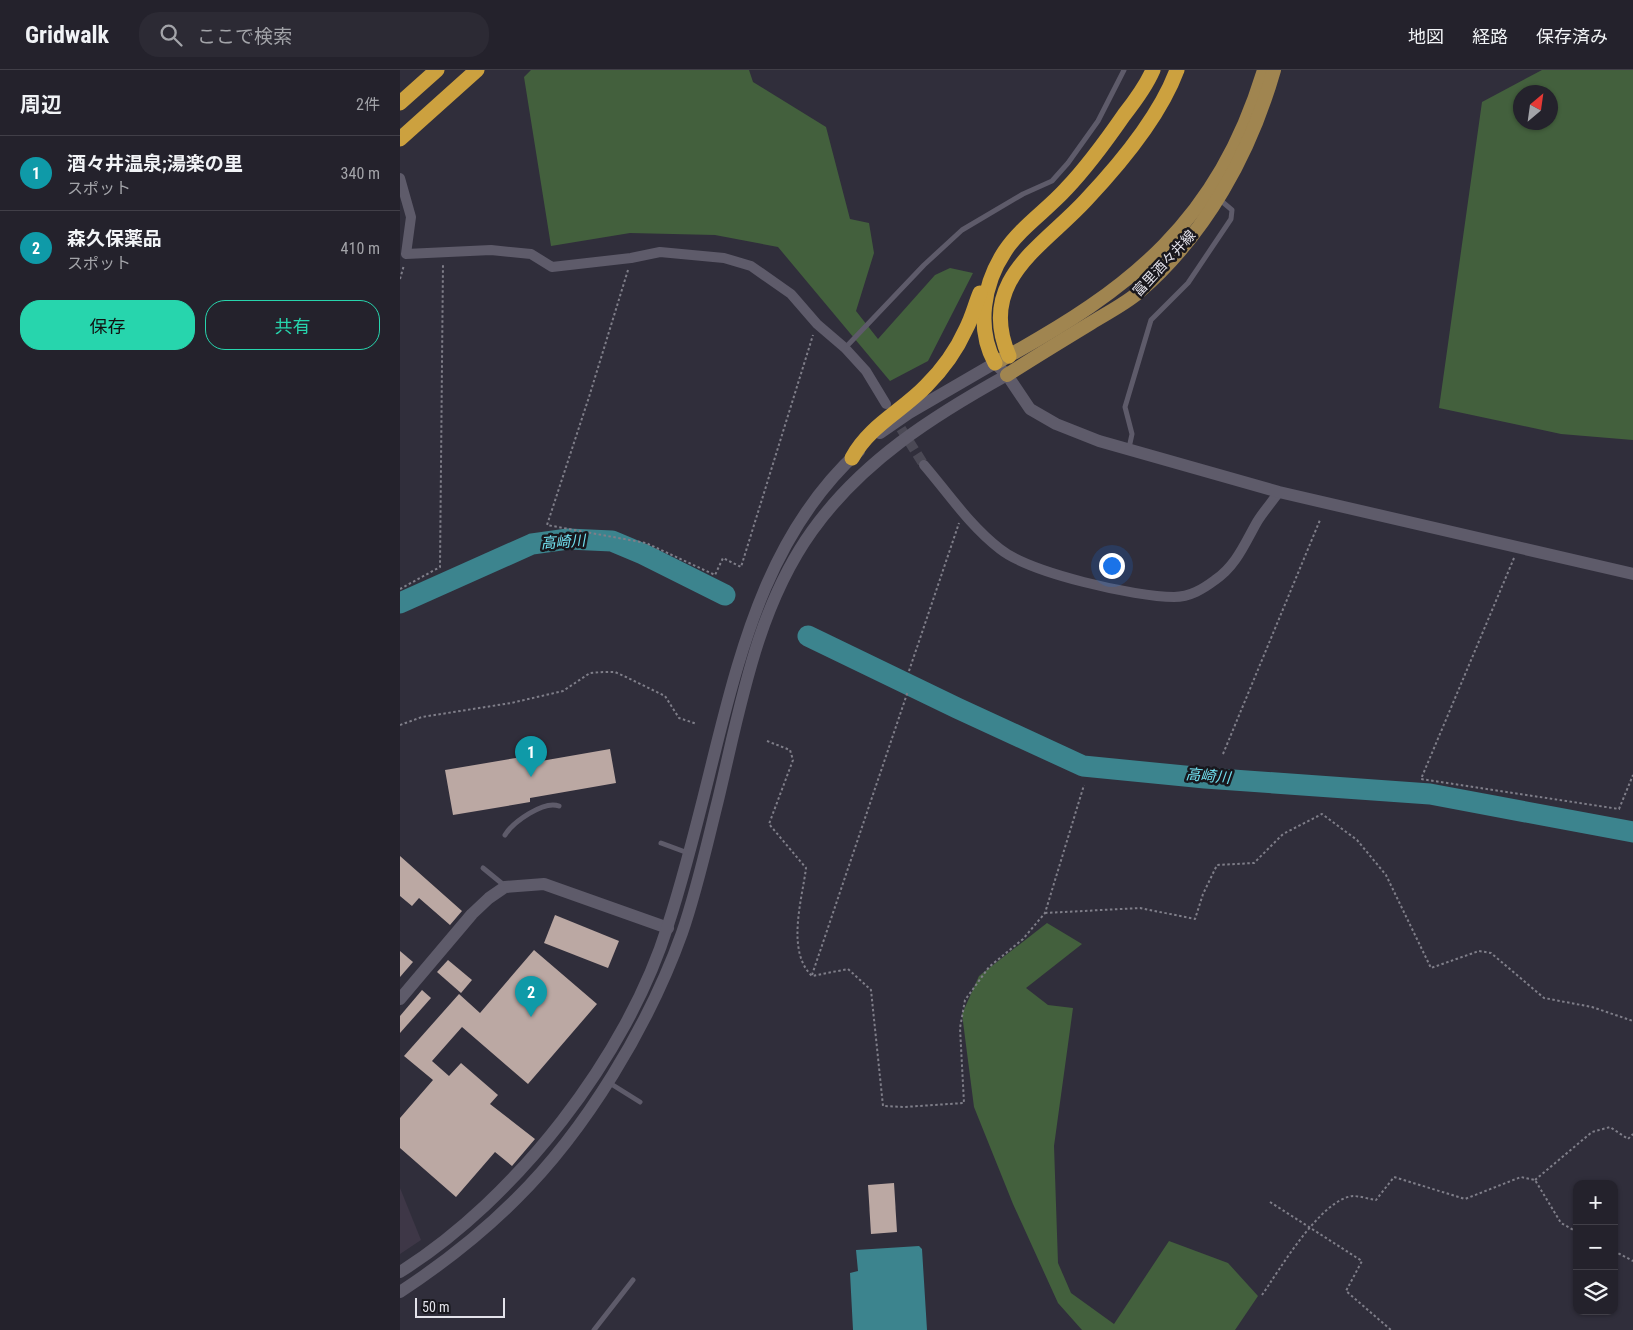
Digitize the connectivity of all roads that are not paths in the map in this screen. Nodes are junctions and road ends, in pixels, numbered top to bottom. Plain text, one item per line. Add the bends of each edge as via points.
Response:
1 (432, 70) edge
2 (436, 70) edge
3 (477, 70) edge
4 (1124, 70) edge
5 (1153, 70) edge
6 (1177, 70) edge
7 (1264, 70) edge
8 (1274, 70) edge
9 (400, 102) edge
10 (400, 139) edge
11 (400, 178) edge
12 (1217, 199) junction
13 (999, 262) junction
14 (845, 348) junction
15 (1008, 356) junction
16 (995, 363) junction
17 (1007, 375) junction
18 (886, 404) dead end
19 (1128, 449) junction
20 (852, 458) junction
21 (924, 465) tunnel mouth
22 (1279, 492) junction
23 (1633, 574) edge
24 (559, 806) dead end
25 (505, 834) dead end
26 (661, 843) dead end
27 (689, 853) junction
28 (483, 868) dead end
29 (505, 887) junction
30 (668, 928) junction
31 (400, 999) edge
32 (608, 1082) junction
33 (640, 1102) dead end
34 (400, 1272) edge
35 (632, 1280) dead end
36 (400, 1292) edge
37 (594, 1330) edge

1 - 9 highway
2 - 9 highway
3 - 10 highway
4 - 14 lane via 1098,121 1052,181 962,230
5 - 13 highway via 1088,165 1017,237
6 - 15 highway via 1170,89 1115,168 1028,254 1015,272 1007,287 1000,322
7 - 15 main road, 富里酒々井線 via 1239,136 1187,222 1115,290 1060,327
8 - 12 main road, 富里酒々井線 via 1252,134
11 - 14 street via 411,217 406,254 491,250 531,254 552,267 660,252 724,258 751,266 791,294 816,324
12 - 17 main road, 富里酒々井線 via 1184,245 1139,292
12 - 19 lane via 1230,207 1231,219 1188,283 1152,320 1125,407 1132,434
13 - 16 highway via 983,315 985,340
13 - 20 highway via 989,272 967,329 948,360 914,397 864,439
14 - 18 street via 866,371
15 - 16 main road, 富里酒々井線
15 - 17 street
16 - 17 street
16 - 20 street via 909,413
17 - 19 street via 1030,409 1041,417 1099,441
17 - 32 street via 932,418 889,450 825,514 797,555 758,641 704,858 681,933 652,1005
19 - 22 street
20 - 27 street via 806,510 758,603 731,684
21 - 22 street via 1000,550 1024,564 1062,576 1174,597 1194,594 1218,579 1239,557 1258,521
22 - 23 street
24 - 25 lane via 542,808 521,818
26 - 27 lane
27 - 30 street
28 - 29 lane
29 - 30 street via 544,884
29 - 31 street via 472,914
30 - 34 street via 638,1001 579,1099 538,1151 497,1193 464,1224
32 - 33 lane
32 - 36 street via 550,1162 517,1198 476,1235
35 - 37 lane

